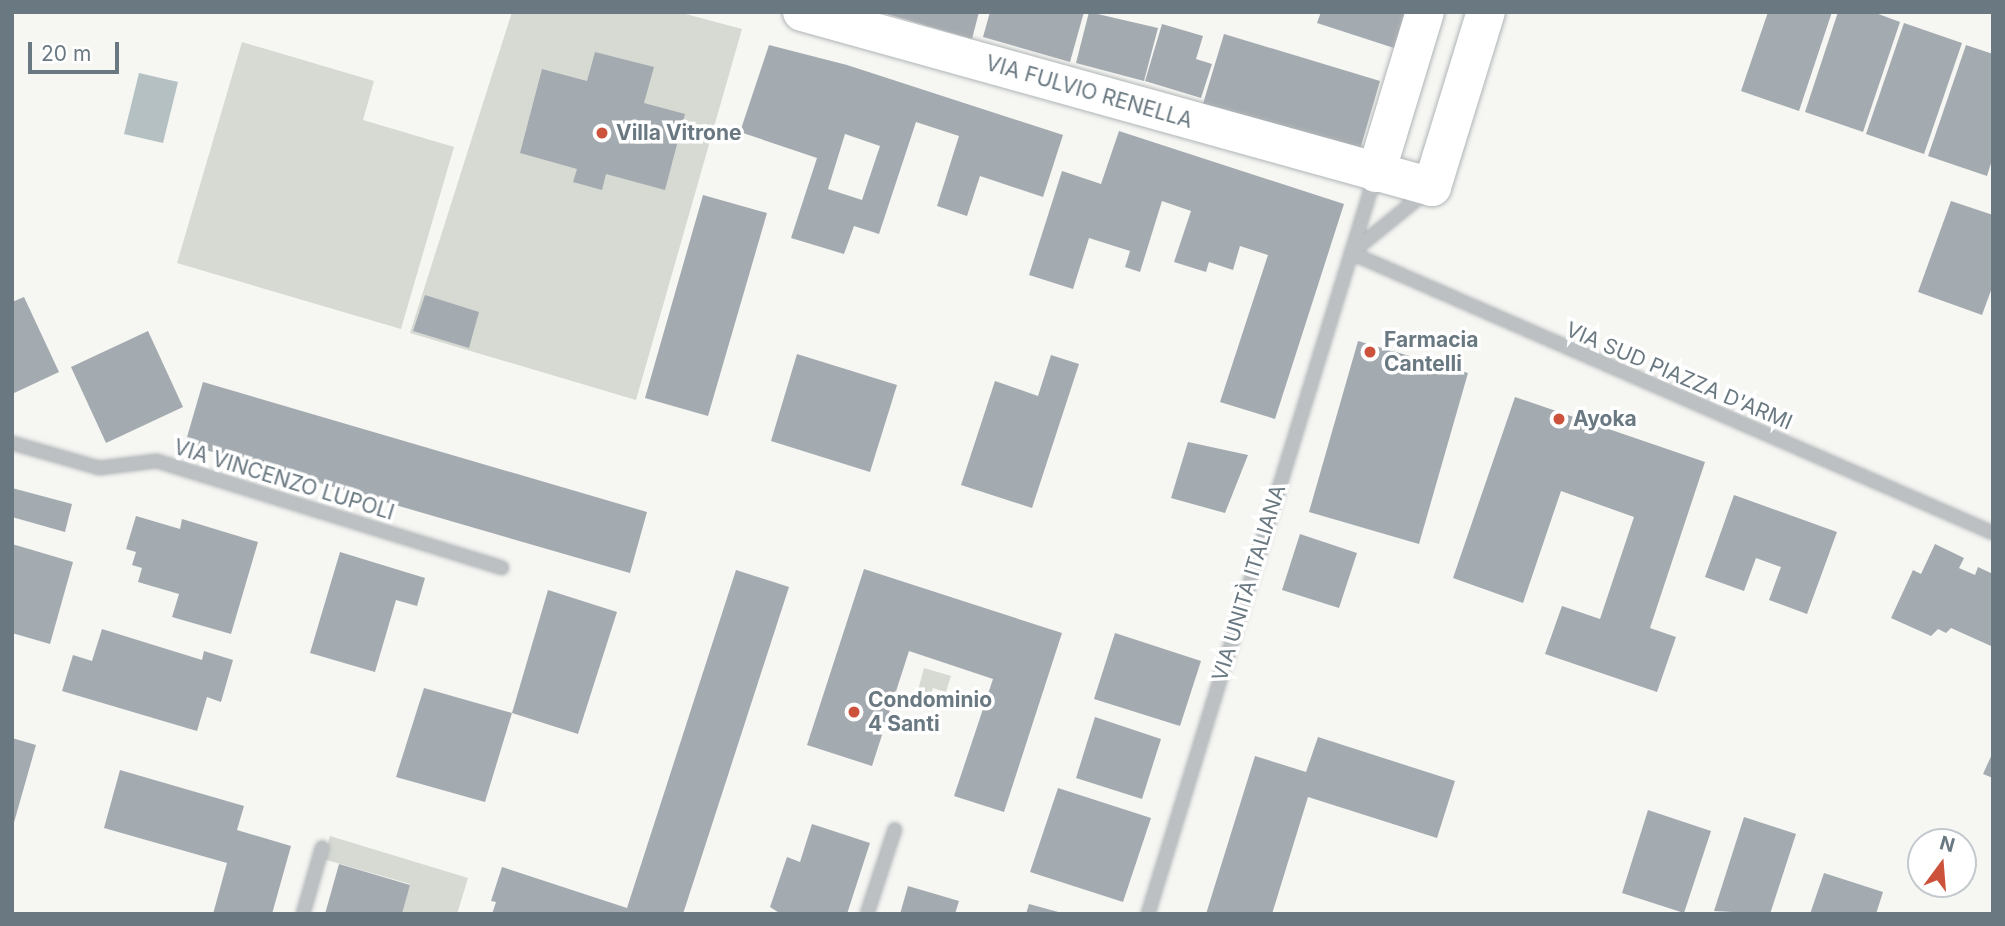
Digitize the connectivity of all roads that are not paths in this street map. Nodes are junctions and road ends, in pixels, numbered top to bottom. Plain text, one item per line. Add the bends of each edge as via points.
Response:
1 (802, 12) edge
2 (1425, 12) edge
3 (1486, 12) edge
4 (1376, 173) junction
5 (1432, 187) junction
6 (1351, 253) junction
7 (12, 443) edge
8 (1993, 533) edge
9 (502, 568) dead end
10 (895, 829) dead end
11 (322, 848) dead end
12 (303, 914) edge
13 (867, 914) edge
14 (1148, 914) edge

1 - 4 main road, VIA FULVIO RENELLA
2 - 4 main road, VIA UNITÀ ITALIANA
3 - 5 main road
4 - 5 main road
4 - 6 street, VIA UNITÀ ITALIANA
5 - 6 street
6 - 8 street, VIA SUD PIAZZA D'ARMI
6 - 14 street, VIA UNITÀ ITALIANA
7 - 9 street, VIA VINCENZO LUPOLI via 99,468 157,461
10 - 13 street
11 - 12 street

